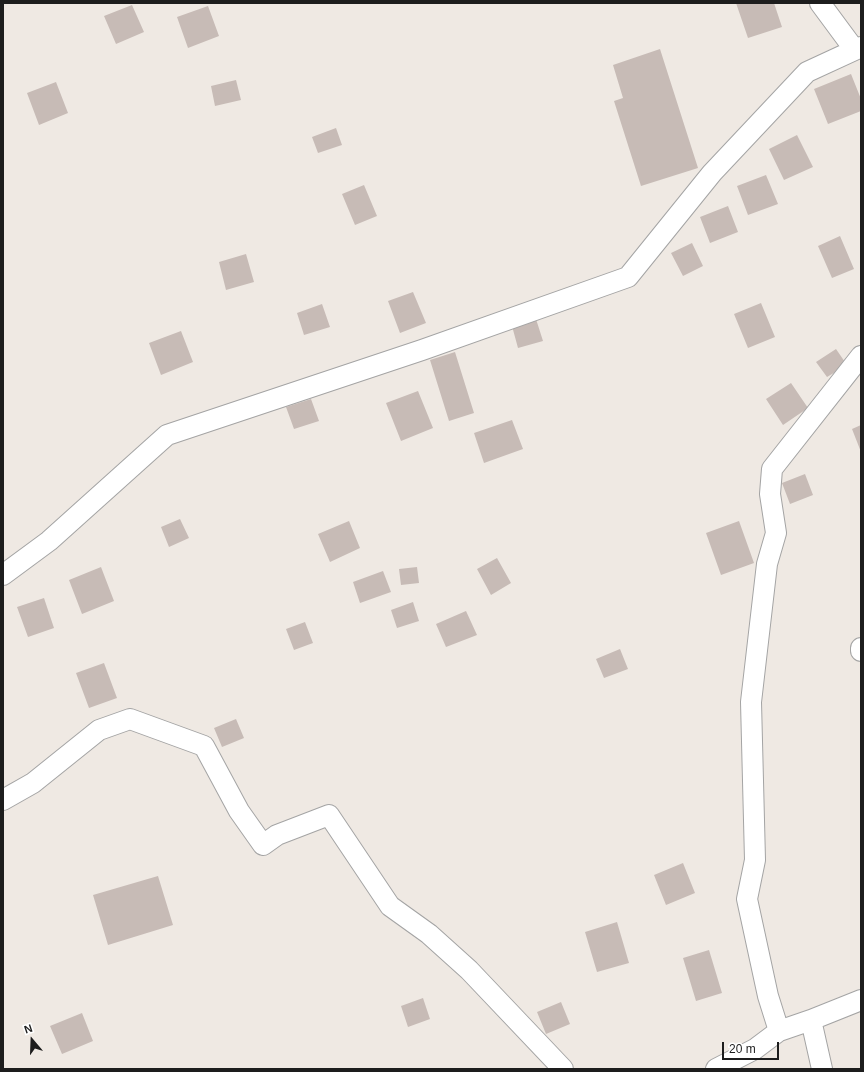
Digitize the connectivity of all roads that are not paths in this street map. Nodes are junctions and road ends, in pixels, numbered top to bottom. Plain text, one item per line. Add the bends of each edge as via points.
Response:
1 (820, 3) edge
2 (858, 48) edge
3 (861, 356) edge
4 (3, 575) edge
5 (3, 800) edge
6 (861, 1000) edge
7 (811, 1020) junction
8 (779, 1031) junction
9 (563, 1069) edge
10 (716, 1069) edge
11 (822, 1069) edge

1 - 2 street
2 - 4 street via 806,72 712,173 628,277 422,350 167,435 49,541
3 - 8 street via 772,469 770,494 776,533 768,564 751,702 755,860 747,899 768,996
5 - 9 street via 32,783 99,730 130,719 204,746 263,845 277,835 329,815 390,906 429,934 469,970
6 - 7 street
7 - 8 street
7 - 11 street
8 - 10 street via 755,1049

